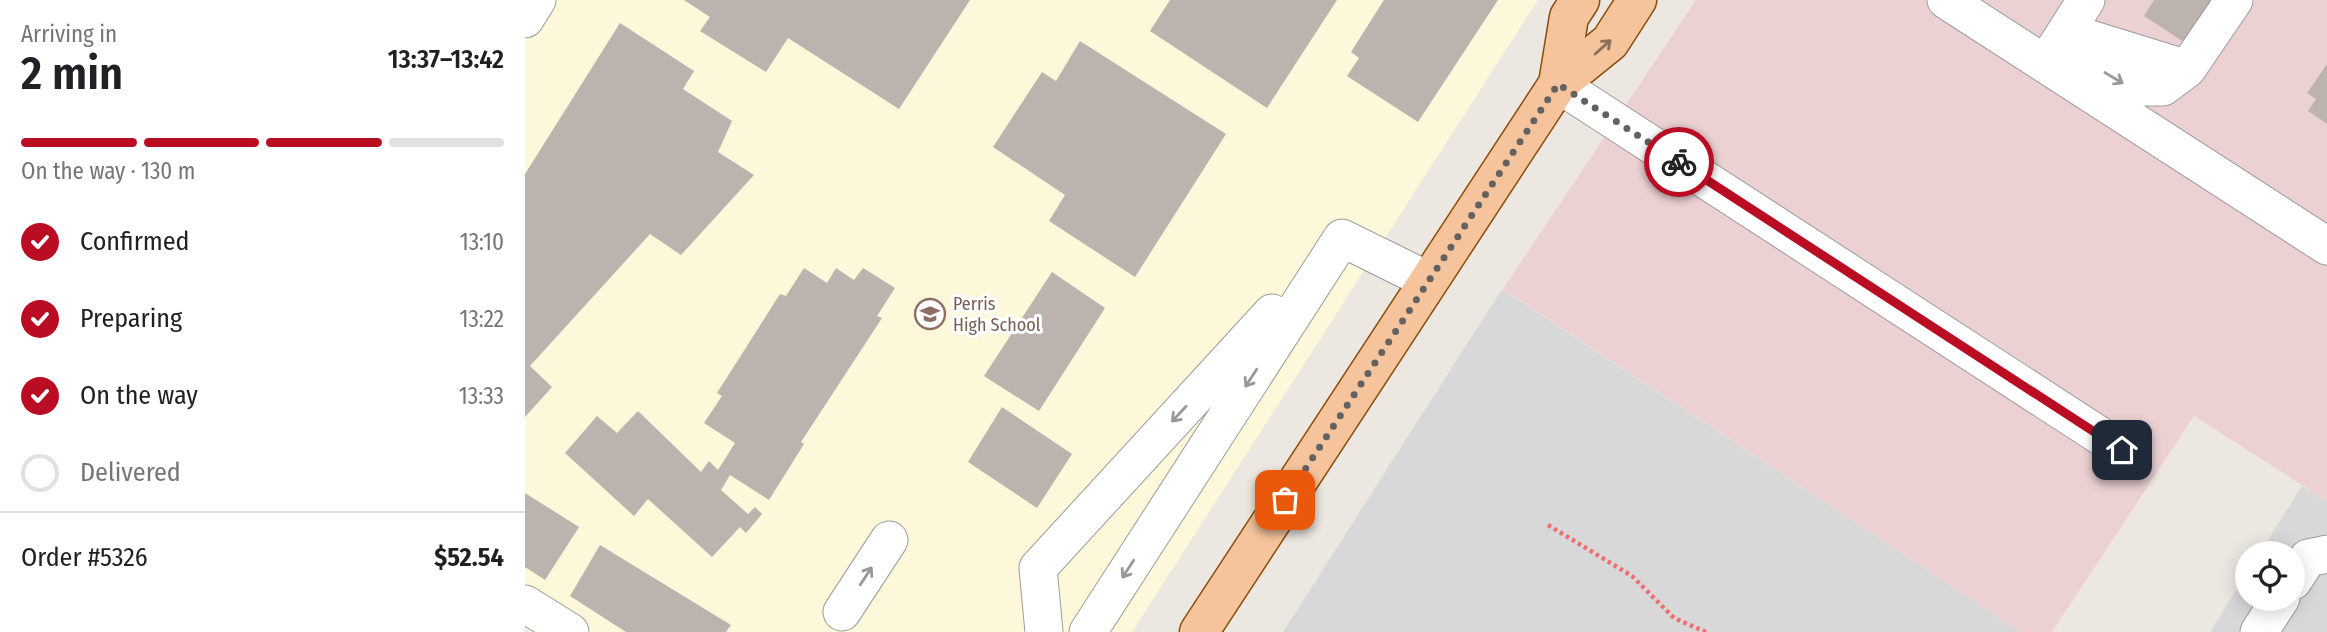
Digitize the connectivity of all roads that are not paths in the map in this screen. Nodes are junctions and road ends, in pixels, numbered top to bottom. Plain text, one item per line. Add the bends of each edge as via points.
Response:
1 (537, 0) edge
2 (1580, 0) edge
3 (1637, 0) edge
4 (1946, 0) edge
5 (2086, 0) edge
6 (2234, 0) edge
7 (525, 19) edge
8 (2066, 32) junction
9 (2044, 65) junction
10 (1558, 84) junction
11 (1342, 238) junction
12 (2327, 246) edge
13 (1429, 281) junction
14 (2122, 450) dead end
15 (889, 540) dead end
16 (2327, 554) edge
17 (2305, 563) edge
18 (525, 604) edge
19 (2273, 611) edge
20 (842, 612) dead end
21 (570, 632) edge
22 (1044, 632) edge
23 (1088, 632) edge
24 (1199, 632) edge
25 (2259, 632) edge

1 - 7 lane
2 - 10 main road via 1569,17
10 -> 3 main road via 1610,42
4 - 9 lane
5 - 8 lane
6 - 8 lane via 2187,69
8 - 9 lane
9 - 12 lane
10 - 13 main road
10 - 14 lane
11 - 13 lane
11 -> 22 lane via 1038,568
11 -> 23 lane
13 - 24 main road
20 -> 15 lane
16 - 17 lane
18 - 21 lane
19 - 25 lane

